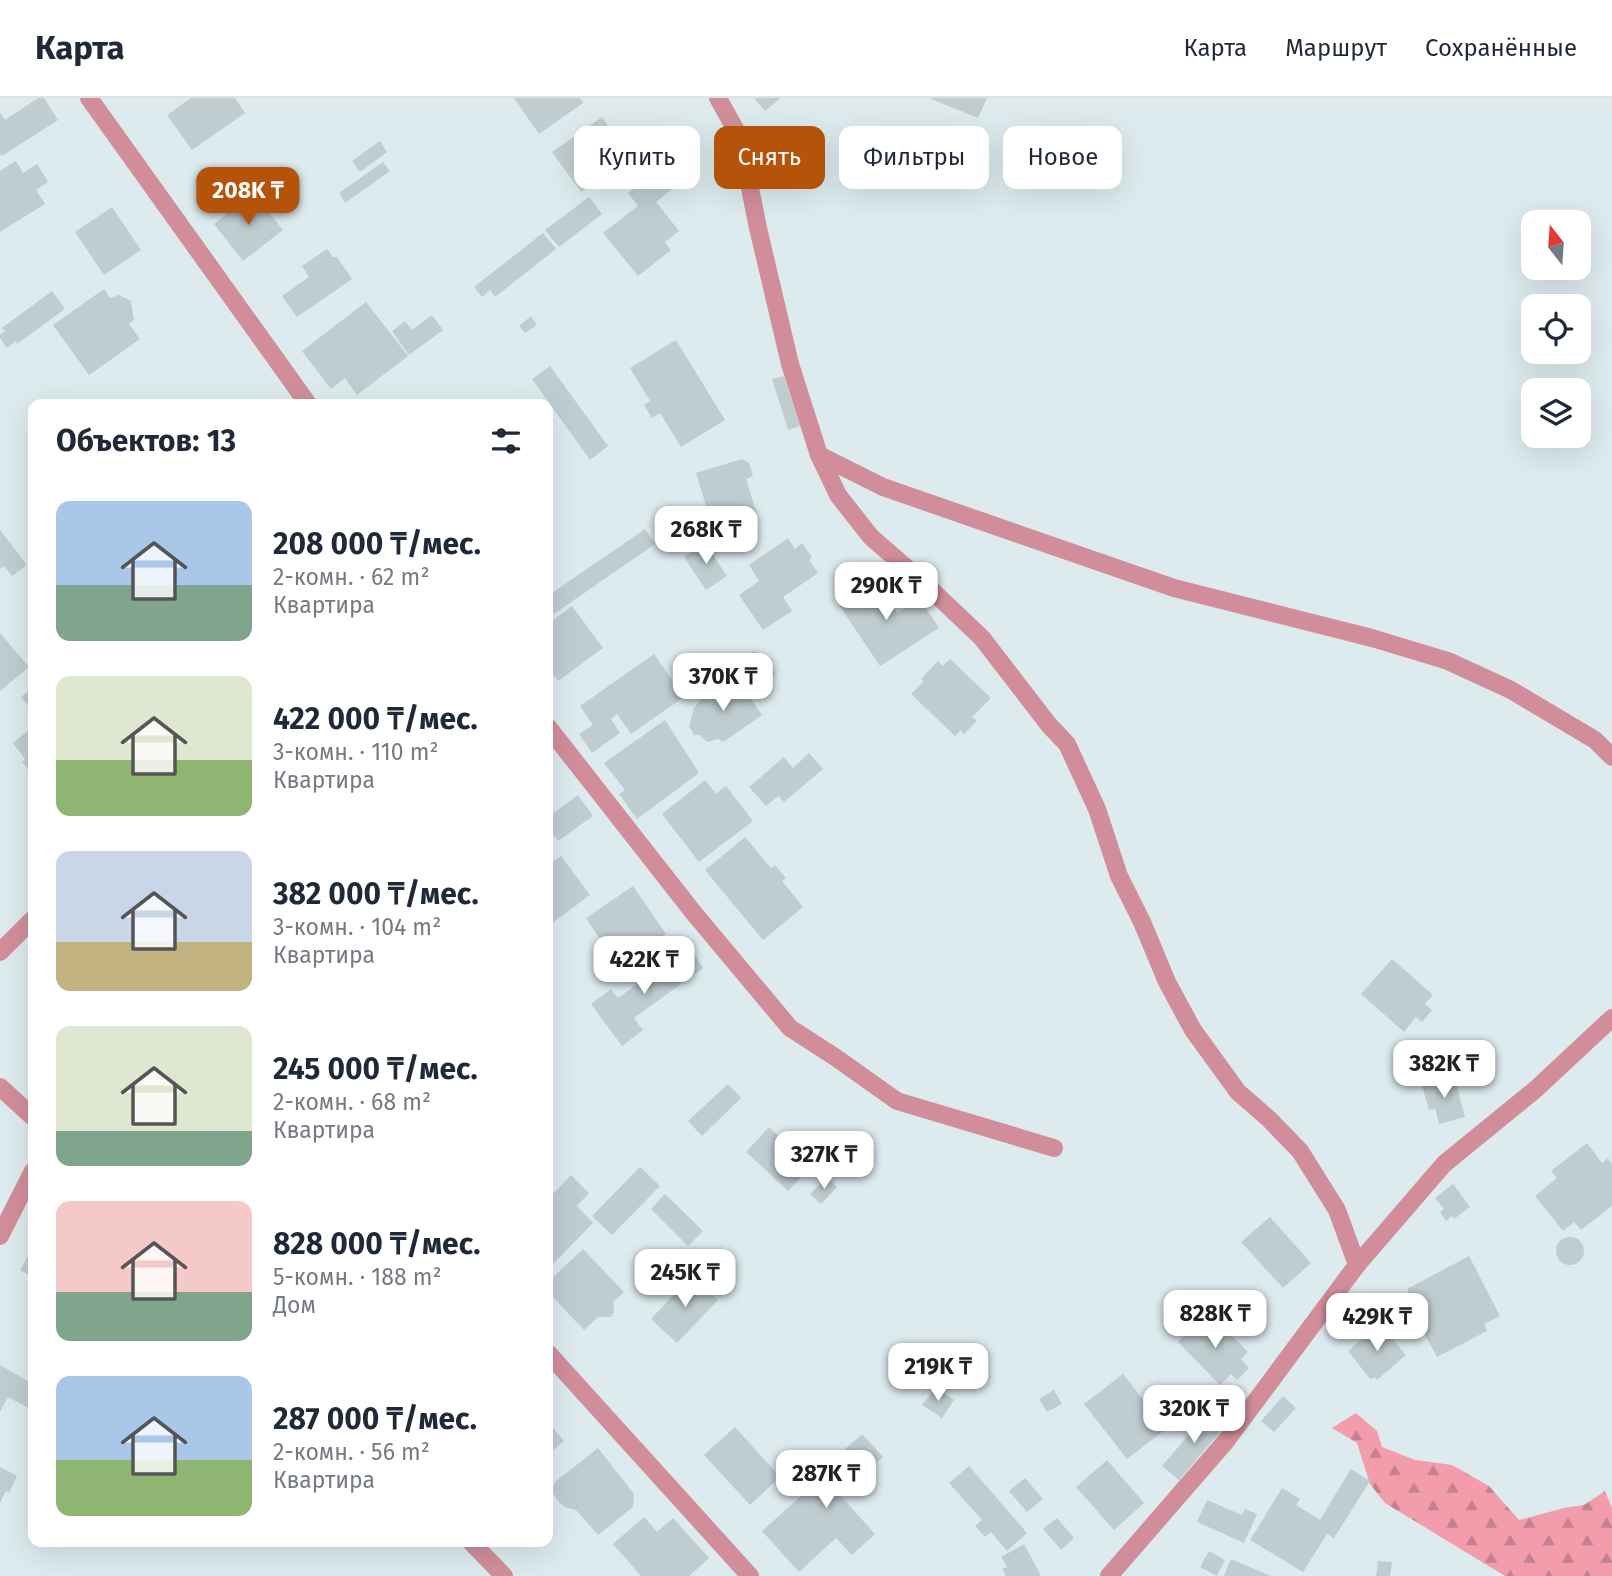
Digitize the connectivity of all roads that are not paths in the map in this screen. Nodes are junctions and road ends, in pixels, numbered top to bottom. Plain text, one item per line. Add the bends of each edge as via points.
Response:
1 (89, 98) edge
2 (718, 98) edge
3 (733, 126) edge
4 (750, 189) edge
5 (304, 399) edge
6 (819, 455) junction
7 (553, 733) edge
8 (1612, 757) edge
9 (28, 924) edge
10 (0, 952) edge
11 (1612, 1018) edge
12 (0, 1087) edge
13 (28, 1113) edge
14 (1054, 1148) dead end
15 (28, 1181) edge
16 (0, 1236) edge
17 (1357, 1265) junction
18 (553, 1359) edge
19 (476, 1547) edge
20 (504, 1576) edge
21 (750, 1576) edge
22 (1110, 1576) edge

1 - 5 street
2 - 3 street
4 - 6 street via 790,364
6 - 8 street via 883,487 1174,588 1448,661 1511,690 1595,740
6 - 17 street via 838,495 871,537 982,638 1067,744 1097,809 1119,876 1193,1030 1238,1092 1300,1151 1338,1210
7 - 14 street via 790,1028 897,1101
9 - 10 street
11 - 17 street via 1536,1089 1444,1164
12 - 13 street
15 - 16 street
17 - 22 street via 1226,1441
18 - 21 street
19 - 20 street

